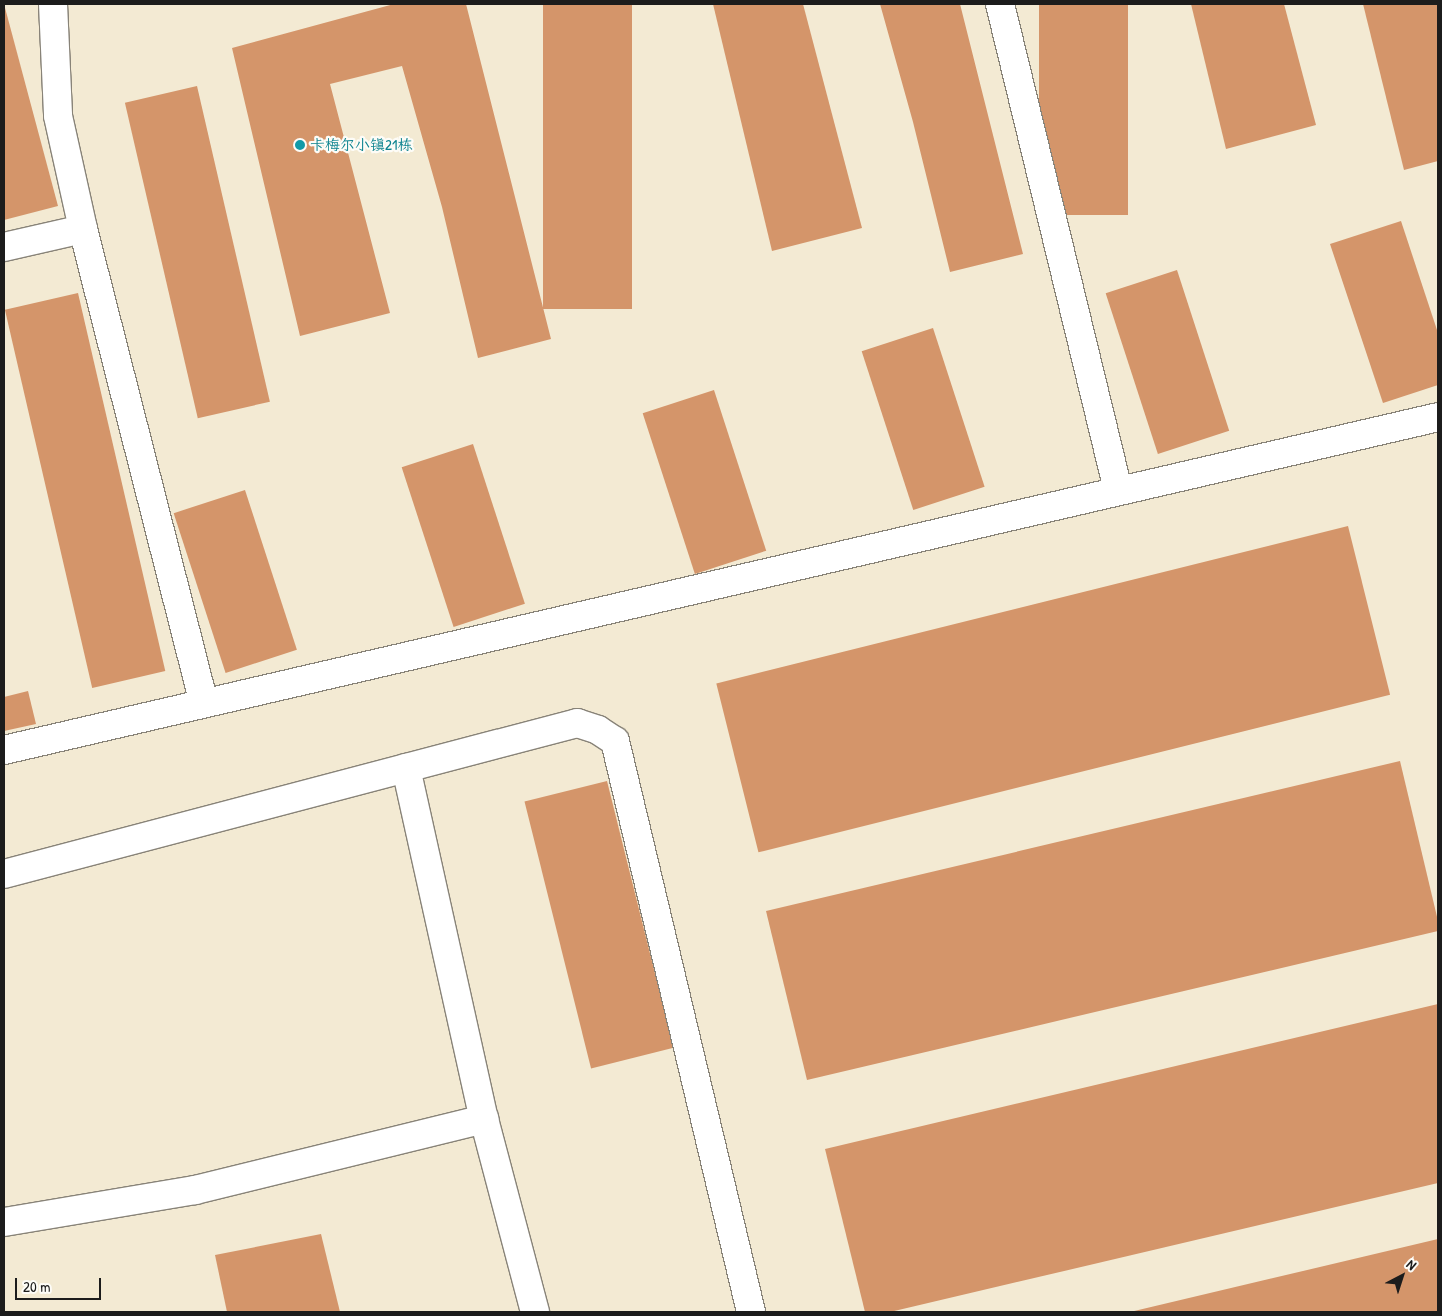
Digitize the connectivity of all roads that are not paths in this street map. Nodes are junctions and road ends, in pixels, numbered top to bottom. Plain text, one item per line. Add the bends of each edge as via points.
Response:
1 (53, 4) edge
2 (1000, 4) edge
3 (83, 229) junction
4 (4, 247) edge
5 (1438, 417) edge
6 (1118, 490) junction
7 (204, 703) junction
8 (4, 750) edge
9 (406, 768) junction
10 (4, 874) edge
11 (484, 1119) junction
12 (4, 1222) edge
13 (534, 1312) edge
14 (751, 1312) edge

1 - 3 street via 58,116
2 - 6 street
3 - 4 street
3 - 7 street
5 - 6 street
6 - 7 street
7 - 8 street
9 - 10 street
9 - 11 street
9 - 14 street via 577,723 598,730 615,741
11 - 12 street via 194,1190
11 - 13 street

